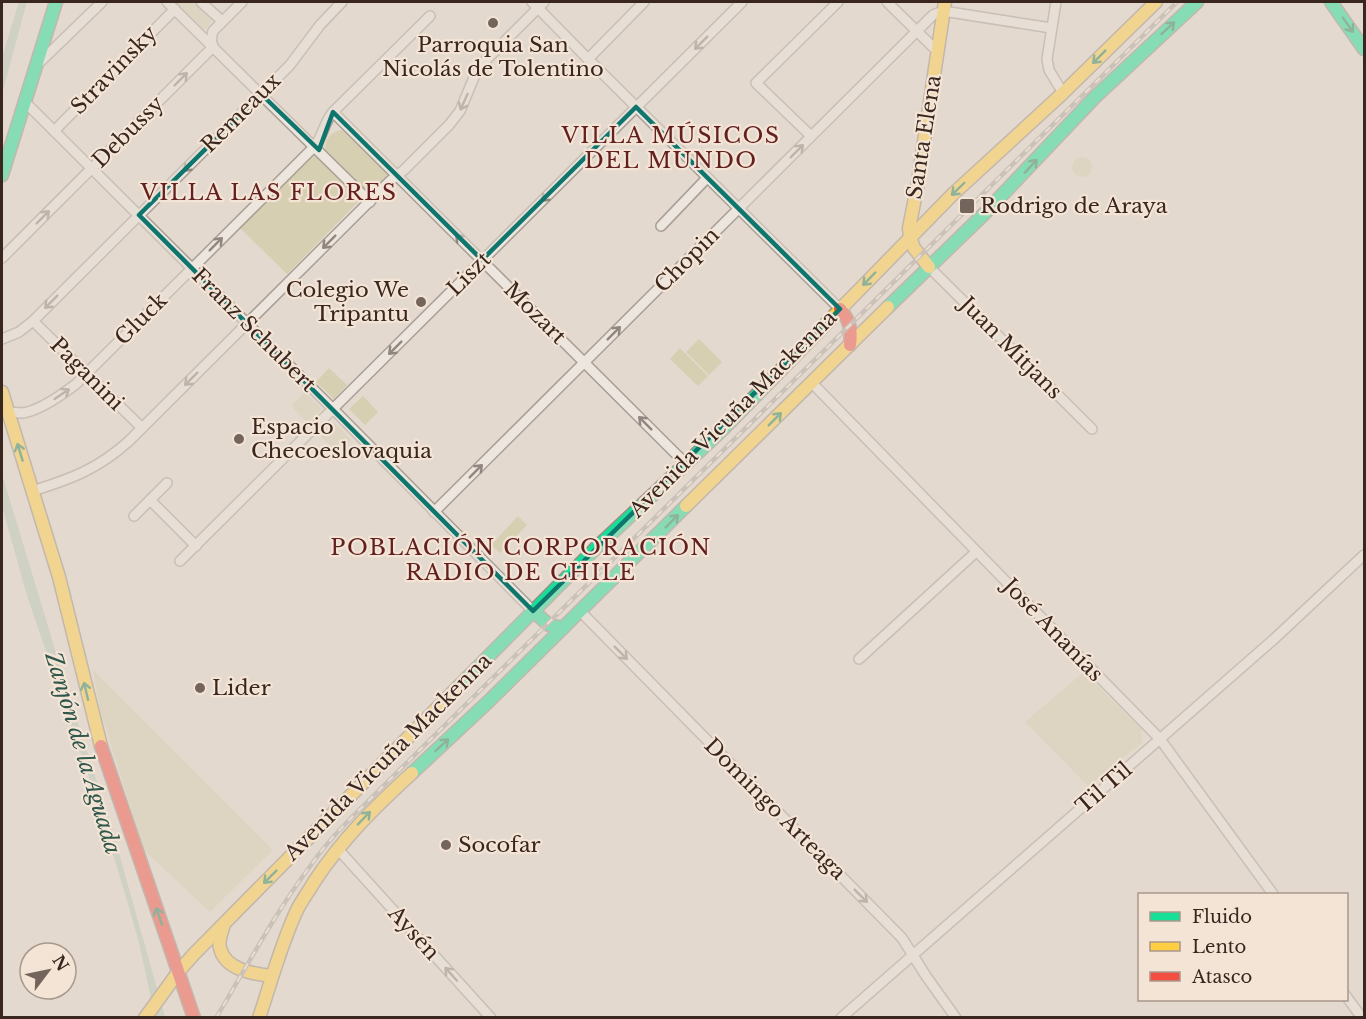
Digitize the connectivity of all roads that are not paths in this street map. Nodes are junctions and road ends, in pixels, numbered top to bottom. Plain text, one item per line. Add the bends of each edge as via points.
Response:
1 (56, 2) edge
2 (102, 2) edge
3 (167, 2) edge
4 (201, 2) edge
5 (242, 2) edge
6 (342, 2) edge
7 (644, 2) edge
8 (742, 2) edge
9 (838, 2) edge
10 (887, 2) edge
11 (1056, 2) edge
12 (1156, 2) edge
13 (1197, 2) edge
14 (1331, 2) edge
15 (538, 4) edge
16 (944, 6) edge
17 (174, 9) junction
18 (430, 16) dead end
19 (50, 22) junction
20 (218, 25) junction
21 (1051, 28) junction
22 (196, 30) junction
23 (917, 31) junction
24 (66, 37) junction
25 (213, 47) junction
26 (1365, 49) edge
27 (937, 51) junction
28 (588, 59) junction
29 (35, 67) junction
30 (1063, 93) junction
31 (261, 94) junction
32 (25, 102) junction
33 (636, 107) junction
34 (333, 112) junction
35 (54, 131) junction
36 (811, 136) junction
37 (315, 146) junction
38 (92, 168) junction
39 (2, 175) edge
40 (397, 175) junction
41 (708, 178) junction
42 (370, 201) junction
43 (738, 209) junction
44 (139, 215) junction
45 (661, 226) dead end
46 (910, 237) junction
47 (2, 258) edge
48 (482, 261) junction
49 (930, 267) junction
50 (192, 268) junction
51 (840, 309) junction
52 (33, 321) junction
53 (247, 323) junction
54 (2, 339) edge
55 (850, 345) junction
56 (584, 362) junction
57 (87, 374) junction
58 (812, 383) junction
59 (2, 392) edge
60 (333, 409) junction
61 (5, 411) edge
62 (142, 428) junction
63 (1092, 429) dead end
64 (686, 464) junction
65 (167, 483) dead end
66 (32, 491) junction
67 (150, 500) junction
68 (434, 512) junction
69 (134, 516) dead end
70 (196, 546) junction
71 (976, 552) junction
72 (1365, 555) edge
73 (180, 561) dead end
74 (533, 611) junction
75 (580, 611) junction
76 (563, 628) junction
77 (860, 659) dead end
78 (1160, 739) junction
79 (337, 848) junction
80 (1272, 893) edge
81 (224, 923) junction
82 (914, 955) junction
83 (179, 971) junction
84 (272, 976) junction
85 (1348, 997) edge
86 (147, 1013) edge
87 (194, 1017) edge
88 (259, 1017) edge
89 (491, 1017) edge
90 (841, 1017) edge
91 (956, 1017) edge
92 (1362, 1017) edge

1 - 19 main road
2 - 24 street
3 - 17 street
4 - 20 street
5 - 20 street
6 - 31 street, Remeaux via 295,60
7 - 28 street
8 -> 33 street, Liszt
9 - 36 street via 756,83
10 - 23 street
11 - 21 street
12 -> 30 main road, Avenida Vicuña Mackenna
49 -> 13 main road, Avenida Vicuña Mackenna via 1095,97
14 -> 26 main road
15 - 28 street
15 -> 40 street via 479,69 460,111 449,125
16 - 21 street
16 - 23 street, Chopin
16 - 27 main road, Santa Elena
17 - 22 street
17 - 35 street, Stravinsky
18 - 34 street, Gluck
19 - 24 street
19 - 29 main road
20 - 22 street via 206,32
20 - 25 street via 211,36
21 - 30 street via 1049,70
22 - 25 street
23 - 27 street
23 - 36 street, Chopin
24 - 29 street
25 - 31 street
38 -> 25 street, Debussy
27 - 46 main road, Santa Elena
28 - 33 street
29 - 32 main road
30 -> 46 main road, Avenida Vicuña Mackenna
31 - 37 street
31 -> 44 street, Remeaux
32 - 35 street, Franz Schubert
32 - 39 main road
33 - 41 street
33 -> 48 street, Liszt
34 - 37 street, Gluck
34 - 40 street, Mozart
35 - 38 street, Franz Schubert
43 -> 36 street, Chopin
37 - 42 street
50 -> 37 street, Gluck
38 - 44 street, Franz Schubert
47 -> 38 street, Debussy
40 - 42 street
48 -> 40 street, Mozart
41 - 43 street
41 - 45 street
42 -> 53 street
43 - 51 street
56 -> 43 street, Chopin
44 - 50 street, Franz Schubert
44 -> 52 street, Remeaux
46 - 49 main road
46 -> 51 main road, Avenida Vicuña Mackenna
48 - 56 street, Mozart
48 -> 60 street, Liszt
49 - 55 main road, Avenida Vicuña Mackenna
49 - 63 street, Juan Mitjans
50 - 53 street, Franz Schubert
50 - 57 street, Gluck
51 - 55 main road via 850,327
51 - 64 main road, Avenida Vicuña Mackenna
52 - 54 street, Remeaux
52 - 57 street, Paganini
53 - 60 street, Franz Schubert
53 -> 62 street
55 - 58 main road, Avenida Vicuña Mackenna
64 -> 56 street, Mozart
68 -> 56 street, Chopin
61 -> 57 street, Gluck via 22,413 52,401
57 - 62 street, Paganini
58 - 71 street, José Ananías
75 -> 58 main road, Avenida Vicuña Mackenna
59 - 61 main road
60 - 68 street, Franz Schubert
60 - 70 street, Liszt
66 -> 61 main road
62 - 66 street via 96,466
64 - 74 main road, Avenida Vicuña Mackenna
65 - 67 street
83 -> 66 main road via 98,736
67 - 69 street
67 - 70 street
68 - 74 street, Franz Schubert
70 - 73 street, Liszt
71 - 77 street
71 - 78 street, José Ananías
72 - 78 street, Til Til
74 - 76 main road via 549,625
74 -> 81 main road, Avenida Vicuña Mackenna
75 - 76 main road, Avenida Vicuña Mackenna
75 -> 82 street, Domingo Arteaga via 902,938
79 -> 76 main road, Avenida Vicuña Mackenna
78 - 80 street, José Ananías
78 - 82 street, Til Til
79 - 84 main road, Avenida Vicuña Mackenna via 298,908
89 -> 79 street, Aysén
81 - 83 main road, Avenida Vicuña Mackenna
81 - 84 main road via 220,945 228,962 242,970
82 - 90 street, Til Til
82 - 91 street, Domingo Arteaga
83 - 86 main road, Avenida Vicuña Mackenna
83 - 87 main road
84 - 88 main road, Avenida Vicuña Mackenna
85 - 92 street

